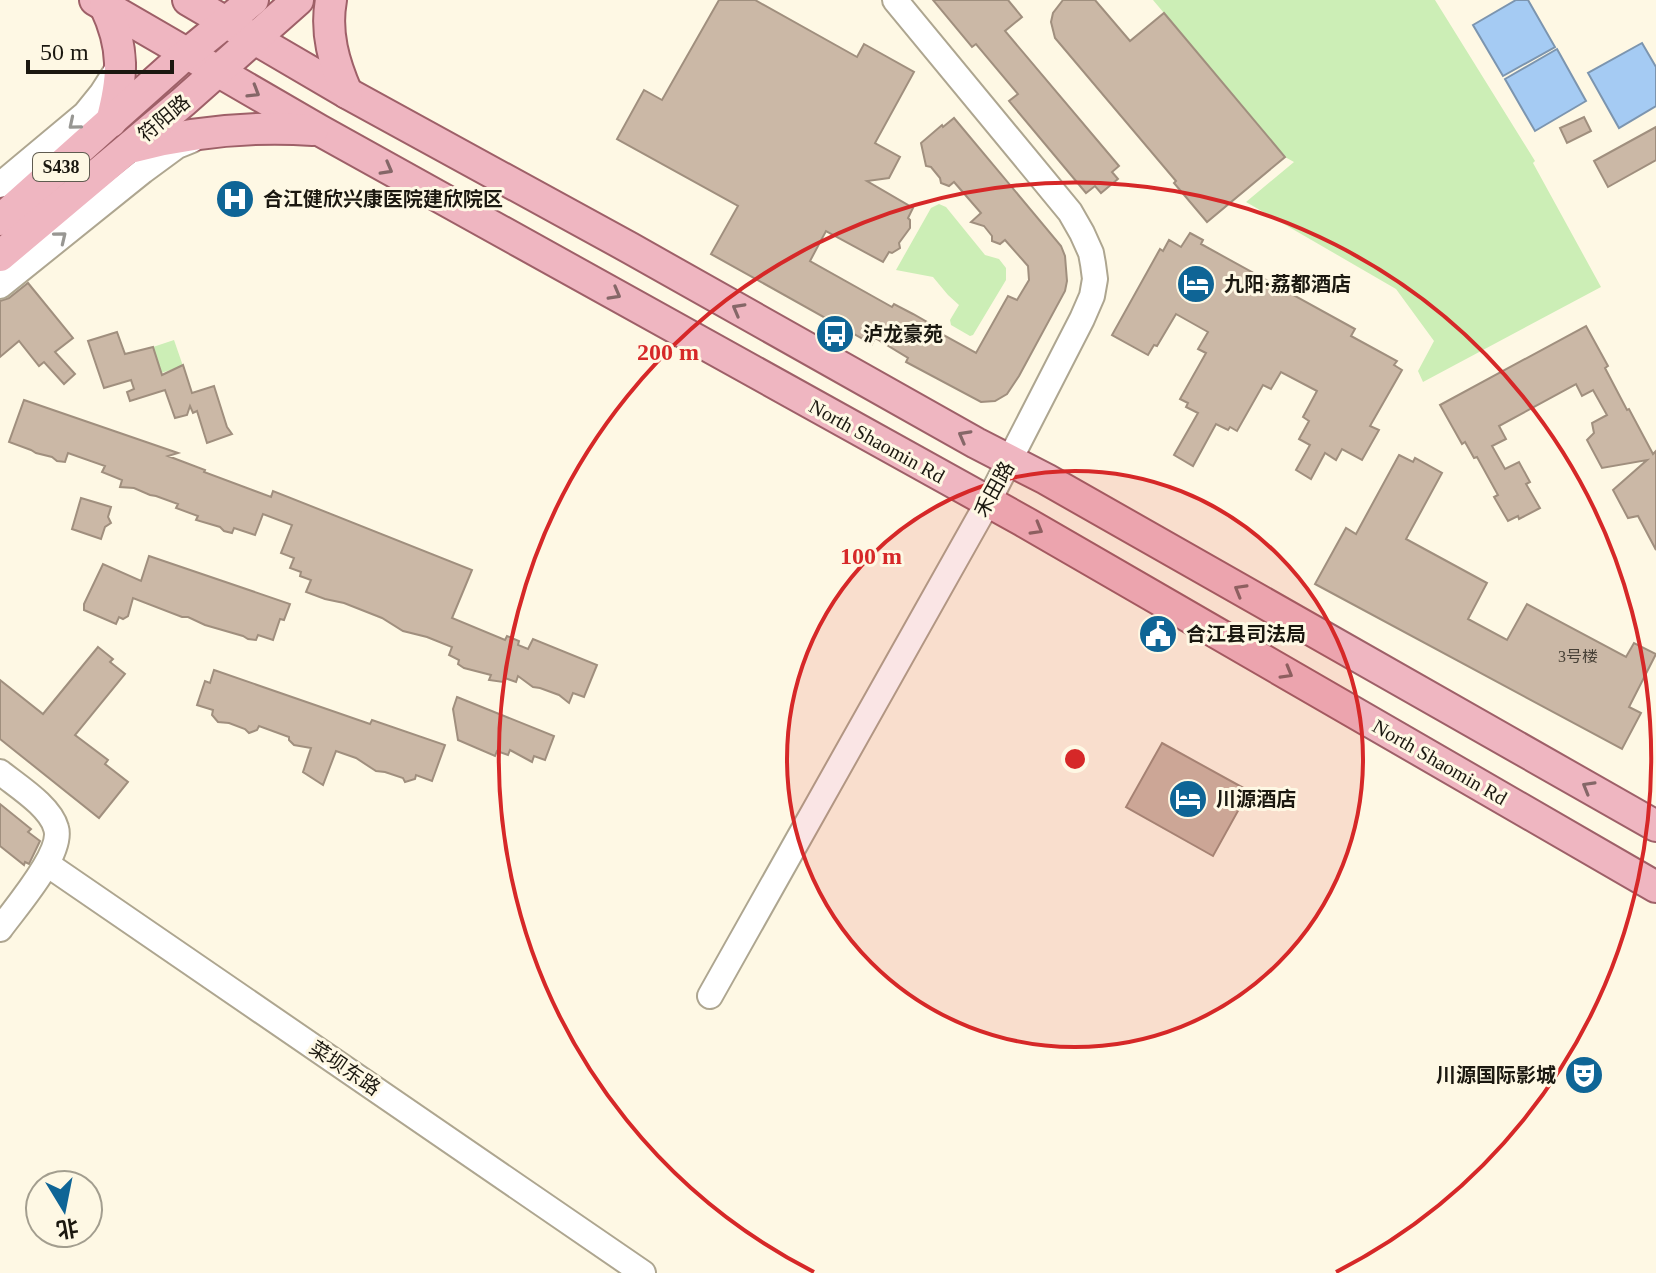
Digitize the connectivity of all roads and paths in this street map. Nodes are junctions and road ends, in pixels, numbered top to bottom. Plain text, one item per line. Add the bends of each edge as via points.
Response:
1 (188, 0) edge
2 (253, 0) edge
3 (298, 0) edge
4 (331, 0) edge
5 (895, 0) edge
6 (100, 3) edge
7 (227, 23) junction
8 (255, 39) junction
9 (188, 53) junction
10 (121, 62) junction
11 (219, 71) junction
12 (347, 93) junction
13 (111, 122) junction
14 (319, 130) junction
15 (207, 134) junction
16 (129, 148) junction
17 (475, 163) junction
18 (452, 205) junction
19 (9, 213) edge
20 (0, 256) edge
21 (0, 286) edge
22 (1009, 461) junction
23 (988, 502) junction
24 (0, 772) edge
25 (1656, 826) edge
26 (51, 856) junction
27 (1656, 887) edge
28 (0, 929) edge
29 (710, 996) dead end
30 (643, 1273) edge

1 - 7 main road
2 - 7 main road, 符阳路 / S438
3 - 8 main road, 符阳路 / S438
4 - 12 main road via 331,45
5 - 22 street, 禾田路 via 1058,197 1091,253 1092,296
6 - 9 main road, North Shaomin Rd
6 - 10 main road via 115,26
7 - 8 main road
7 - 9 main road, 符阳路 / S438
8 - 11 main road, 符阳路 / S438
8 - 12 main road
9 - 11 main road, North Shaomin Rd
9 - 13 main road, 符阳路 / S438
10 - 13 main road
10 -> 19 street
11 -> 14 main road, North Shaomin Rd
11 - 16 main road, 符阳路 / S438
12 - 17 main road
13 - 19 main road, 符阳路 / S438
14 - 15 main road
14 -> 18 main road, North Shaomin Rd
15 - 16 main road
21 -> 15 street, 符阳路 via 177,146
16 - 19 main road, 符阳路 / S438
17 - 18 main road
22 -> 17 main road
18 -> 23 main road, North Shaomin Rd
19 - 20 main road, S438
22 - 23 street, 禾田路
25 -> 22 main road
23 -> 27 main road, North Shaomin Rd
23 - 29 street, 禾田路
24 - 26 street via 53,821 57,829
26 - 28 street
26 - 30 street, 菜坝东路

